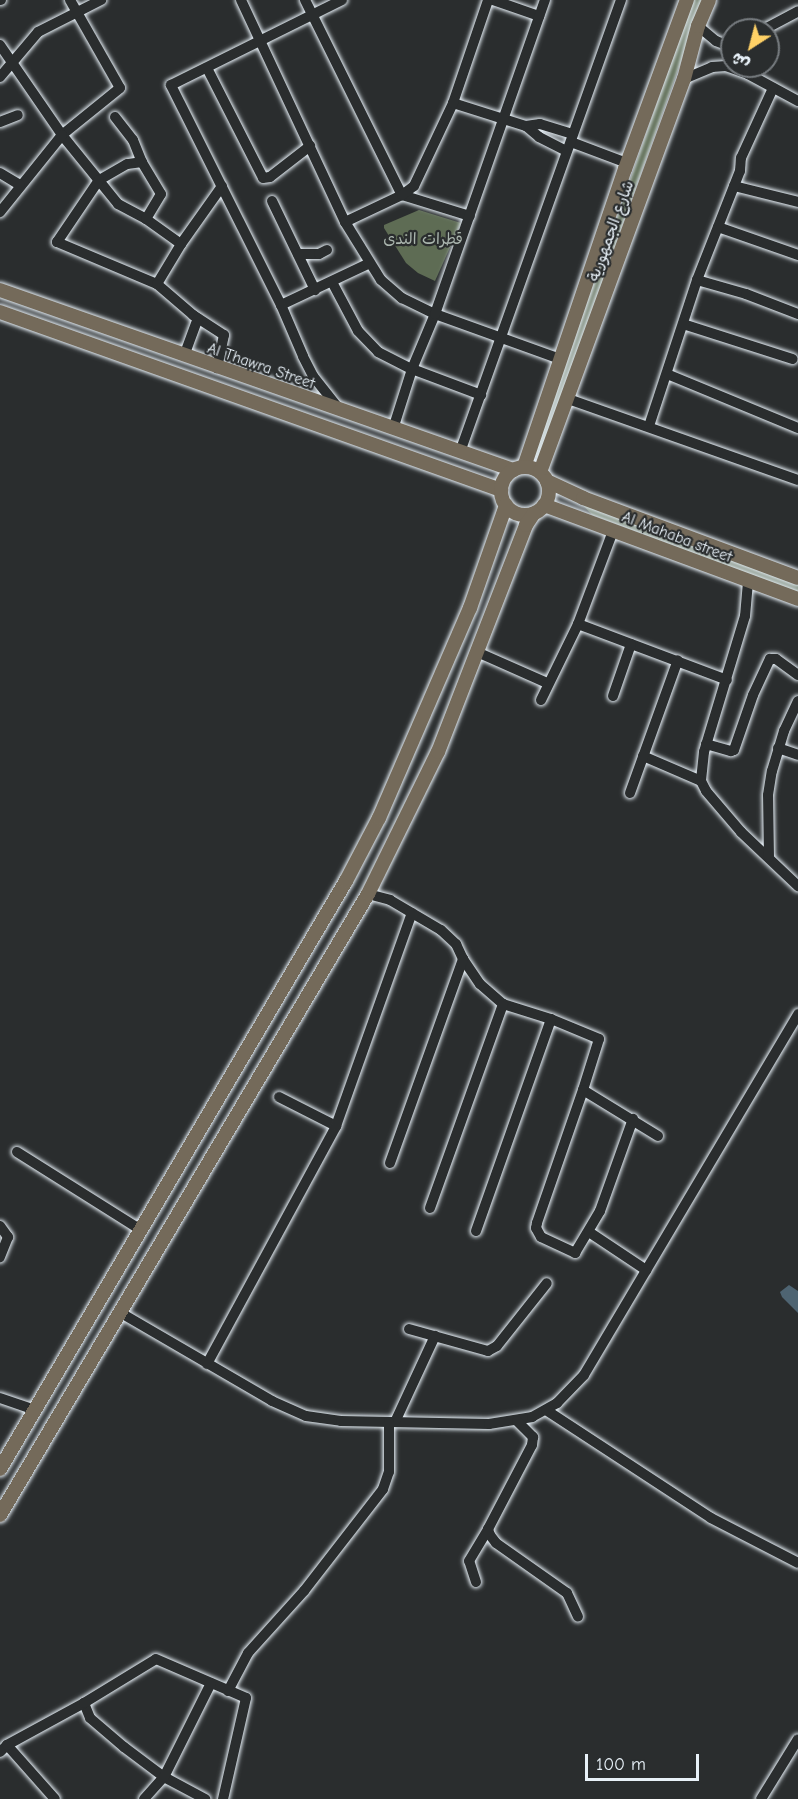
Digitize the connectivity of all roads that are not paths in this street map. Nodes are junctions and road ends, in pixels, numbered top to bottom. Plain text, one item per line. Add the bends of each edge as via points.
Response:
1 (70, 0) edge
2 (241, 0) edge
3 (305, 0) edge
4 (342, 0) edge
5 (488, 0) edge
6 (493, 0) edge
7 (545, 0) edge
8 (621, 0) edge
9 (687, 0) edge
10 (709, 0) edge
11 (99, 1) edge
12 (798, 11) edge
13 (77, 13) junction
14 (311, 14) junction
15 (539, 16) junction
16 (780, 21) edge
17 (698, 26) junction
18 (260, 38) junction
19 (720, 42) edge
20 (0, 45) edge
21 (13, 62) junction
22 (720, 62) edge
23 (720, 66) edge
24 (712, 67) junction
25 (207, 68) junction
26 (0, 77) edge
27 (758, 78) edge
28 (684, 79) junction
29 (773, 88) junction
30 (798, 100) edge
31 (453, 103) junction
32 (18, 115) dead end
33 (115, 117) dead end
34 (502, 118) junction
35 (0, 122) edge
36 (526, 126) junction
37 (62, 135) junction
38 (570, 143) junction
39 (310, 146) junction
40 (142, 162) junction
41 (627, 164) junction
42 (0, 174) edge
43 (99, 180) junction
44 (20, 185) junction
45 (222, 186) junction
46 (734, 186) junction
47 (402, 195) junction
48 (272, 201) dead end
49 (798, 202) edge
50 (2, 206) edge
51 (470, 216) junction
52 (146, 219) junction
53 (345, 222) junction
54 (718, 227) junction
55 (181, 244) junction
56 (327, 250) dead end
57 (298, 254) junction
58 (798, 255) edge
59 (370, 263) junction
60 (697, 280) junction
61 (332, 282) junction
62 (157, 284) junction
63 (0, 290) edge
64 (315, 290) junction
65 (281, 305) junction
66 (0, 312) edge
67 (435, 314) junction
68 (798, 314) edge
69 (198, 318) junction
70 (684, 324) junction
71 (501, 336) junction
72 (184, 356) junction
73 (560, 359) junction
74 (793, 359) dead end
75 (200, 362) junction
76 (216, 368) junction
77 (412, 369) junction
78 (230, 373) junction
79 (667, 374) junction
80 (195, 381) junction
81 (225, 391) junction
82 (481, 395) junction
83 (568, 399) junction
84 (340, 410) junction
85 (649, 426) junction
86 (798, 428) edge
87 (393, 429) junction
88 (460, 452) junction
89 (518, 469) junction
90 (543, 477) junction
91 (798, 480) edge
92 (501, 490) junction
93 (583, 498) junction
94 (506, 505) junction
95 (539, 509) junction
96 (576, 517) junction
97 (614, 531) junction
98 (490, 553) junction
99 (798, 578) edge
100 (748, 582) junction
101 (500, 591) junction
102 (798, 599) edge
103 (578, 624) junction
104 (631, 644) junction
105 (477, 652) junction
106 (678, 660) junction
107 (798, 675) edge
108 (727, 680) junction
109 (547, 683) junction
110 (613, 696) dead end
111 (541, 700) dead end
112 (798, 701) edge
113 (706, 744) junction
114 (778, 748) junction
115 (798, 755) edge
116 (643, 756) junction
117 (701, 781) junction
118 (630, 793) dead end
119 (379, 818) junction
120 (400, 829) junction
121 (769, 857) junction
122 (797, 882) edge
123 (368, 894) junction
124 (412, 913) junction
125 (463, 959) junction
126 (503, 1004) junction
127 (798, 1014) edge
128 (551, 1019) junction
129 (583, 1090) junction
130 (279, 1097) dead end
131 (633, 1119) junction
132 (336, 1126) junction
133 (658, 1136) dead end
134 (17, 1152) dead end
135 (390, 1163) dead end
136 (430, 1208) dead end
137 (0, 1226) edge
138 (141, 1230) junction
139 (476, 1231) dead end
140 (589, 1232) junction
141 (0, 1257) edge
142 (646, 1270) junction
143 (547, 1283) dead end
144 (121, 1313) junction
145 (409, 1329) dead end
146 (435, 1336) junction
147 (207, 1364) junction
148 (0, 1398) edge
149 (34, 1410) junction
150 (546, 1410) junction
151 (517, 1421) junction
152 (392, 1422) junction
153 (0, 1469) edge
154 (0, 1513) edge
155 (488, 1529) junction
156 (798, 1563) edge
157 (476, 1582) dead end
158 (578, 1617) dead end
159 (211, 1683) junction
160 (228, 1691) junction
161 (84, 1703) junction
162 (798, 1739) edge
163 (4, 1749) edge
164 (164, 1777) junction
165 (56, 1799) edge
166 (144, 1799) edge
167 (205, 1799) edge
168 (223, 1799) edge
169 (761, 1799) edge

1 - 13 street
2 - 18 street
3 - 14 street
4 - 14 street
5 - 31 street
6 - 15 street
7 - 15 street
8 - 38 street
9 - 41 main road, شارع الجمهورية
10 - 17 main road, شارع الجمهورية
11 - 13 street
12 - 16 street
13 - 21 street via 38,32
13 - 37 street via 120,88
14 - 18 street
14 - 47 street
15 - 34 street
17 - 19 street
17 - 28 main road, شارع الجمهورية
18 - 25 street
18 - 39 street
20 - 21 street
21 - 26 street
21 - 37 street
22 - 24 street
23 - 24 street
24 - 28 street
25 - 39 street via 263,178 270,177
25 - 45 street via 171,85
27 - 29 street
28 - 83 main road, شارع الجمهورية
29 - 30 street
29 - 46 street via 741,158
31 - 34 street
31 - 47 street via 414,186
32 - 35 street
33 - 40 street via 133,140
34 - 36 street
34 - 51 street
36 - 38 street via 539,137
36 - 38 street via 540,124
37 - 43 street
37 - 44 street
38 - 41 street
38 - 71 street
39 - 53 street
40 - 43 street via 127,164
40 - 52 street via 161,194
41 - 73 main road, شارع الجمهورية
42 - 44 street
43 - 52 street via 118,204
43 - 62 street via 57,242
44 - 50 street
45 - 55 street
45 - 65 street
46 - 49 street
46 - 54 street
47 - 51 street
47 - 53 street
48 - 57 street
51 - 67 street
52 - 55 street
53 - 59 street
54 - 58 street
54 - 60 street
55 - 62 street
56 - 57 street
57 - 64 street
59 - 61 street
59 - 67 street via 381,280 402,298
60 - 68 street
60 - 70 street
61 - 64 street
61 - 77 street via 358,331 378,352
62 - 69 street
63 - 72 main road, Al Thawra Street
64 - 65 street
65 - 84 street via 314,376
66 - 80 main road
67 - 71 street
67 - 77 street
69 - 72 street
69 - 76 street via 224,335
70 - 74 street
70 - 79 street
71 - 73 street
71 - 82 street
72 - 75 main road, Al Thawra Street
73 - 89 main road, شارع الجمهورية
75 - 76 main road, Al Thawra Street
75 - 80 main road via 201,372
76 - 78 main road, Al Thawra Street
77 - 82 street
77 - 87 street
78 - 81 main road
78 - 84 main road, Al Thawra Street
79 - 85 street
79 - 86 street
80 - 81 main road
81 - 92 main road
82 - 88 street
83 - 85 street
83 - 90 main road, شارع الجمهورية
84 - 87 main road, Al Thawra Street
85 - 91 street
87 - 88 main road, Al Thawra Street
88 - 89 main road, Al Thawra Street
89 - 90 main road
89 - 92 main road via 503,482
90 - 93 main road, Al Mahaba street
90 - 95 main road via 549,493
92 - 94 main road
93 - 96 main road via 575,508
93 - 99 main road, Al Mahaba street
94 - 95 main road via 519,514
94 - 98 main road
95 - 96 main road, Al Mahaba street
95 - 101 main road via 526,525
96 - 97 main road, Al Mahaba street
97 - 100 main road, Al Mahaba street
97 - 103 street
98 - 101 main road via 502,549 508,554
98 - 119 main road via 470,609
100 - 102 main road, Al Mahaba street
100 - 108 street via 745,616
101 - 105 main road
103 - 104 street
103 - 109 street
104 - 106 street
104 - 110 street
105 - 109 street
105 - 120 main road via 438,752
106 - 108 street
106 - 116 street
107 - 113 street via 776,658 770,659 734,750
108 - 113 street
109 - 111 street
112 - 114 street
113 - 117 street
114 - 115 street
114 - 121 street via 768,795
116 - 117 street
116 - 118 street
117 - 121 street via 741,832
119 - 120 main road
119 - 138 main road
120 - 123 main road
121 - 122 street
123 - 124 street via 390,900
123 - 144 main road
124 - 125 street via 441,930 456,944
124 - 132 street
125 - 126 street via 480,984
125 - 135 street
126 - 128 street
126 - 136 street
127 - 142 street
128 - 129 street via 599,1040
128 - 139 street
129 - 131 street
129 - 140 street via 536,1228 541,1237 575,1253
130 - 132 street
131 - 133 street
131 - 140 street
132 - 147 street
134 - 138 street
137 - 141 street via 8,1237
138 - 149 main road
140 - 142 street
142 - 150 street via 584,1375 567,1395
143 - 146 street via 491,1350 481,1351
144 - 147 street
144 - 154 main road
145 - 146 street
146 - 152 street
147 - 152 street via 306,1416
148 - 149 street
149 - 153 main road
150 - 151 street
150 - 156 street via 711,1518
151 - 152 street
151 - 155 street via 533,1437 532,1445
152 - 160 street via 383,1490 304,1591 248,1653
155 - 157 street via 469,1561
155 - 158 street via 496,1544 567,1593
159 - 160 street
159 - 161 street via 156,1659
159 - 164 street
160 - 168 street via 246,1698
161 - 163 street
161 - 164 street via 90,1718
162 - 169 street
163 - 165 street
164 - 166 street
164 - 167 street

